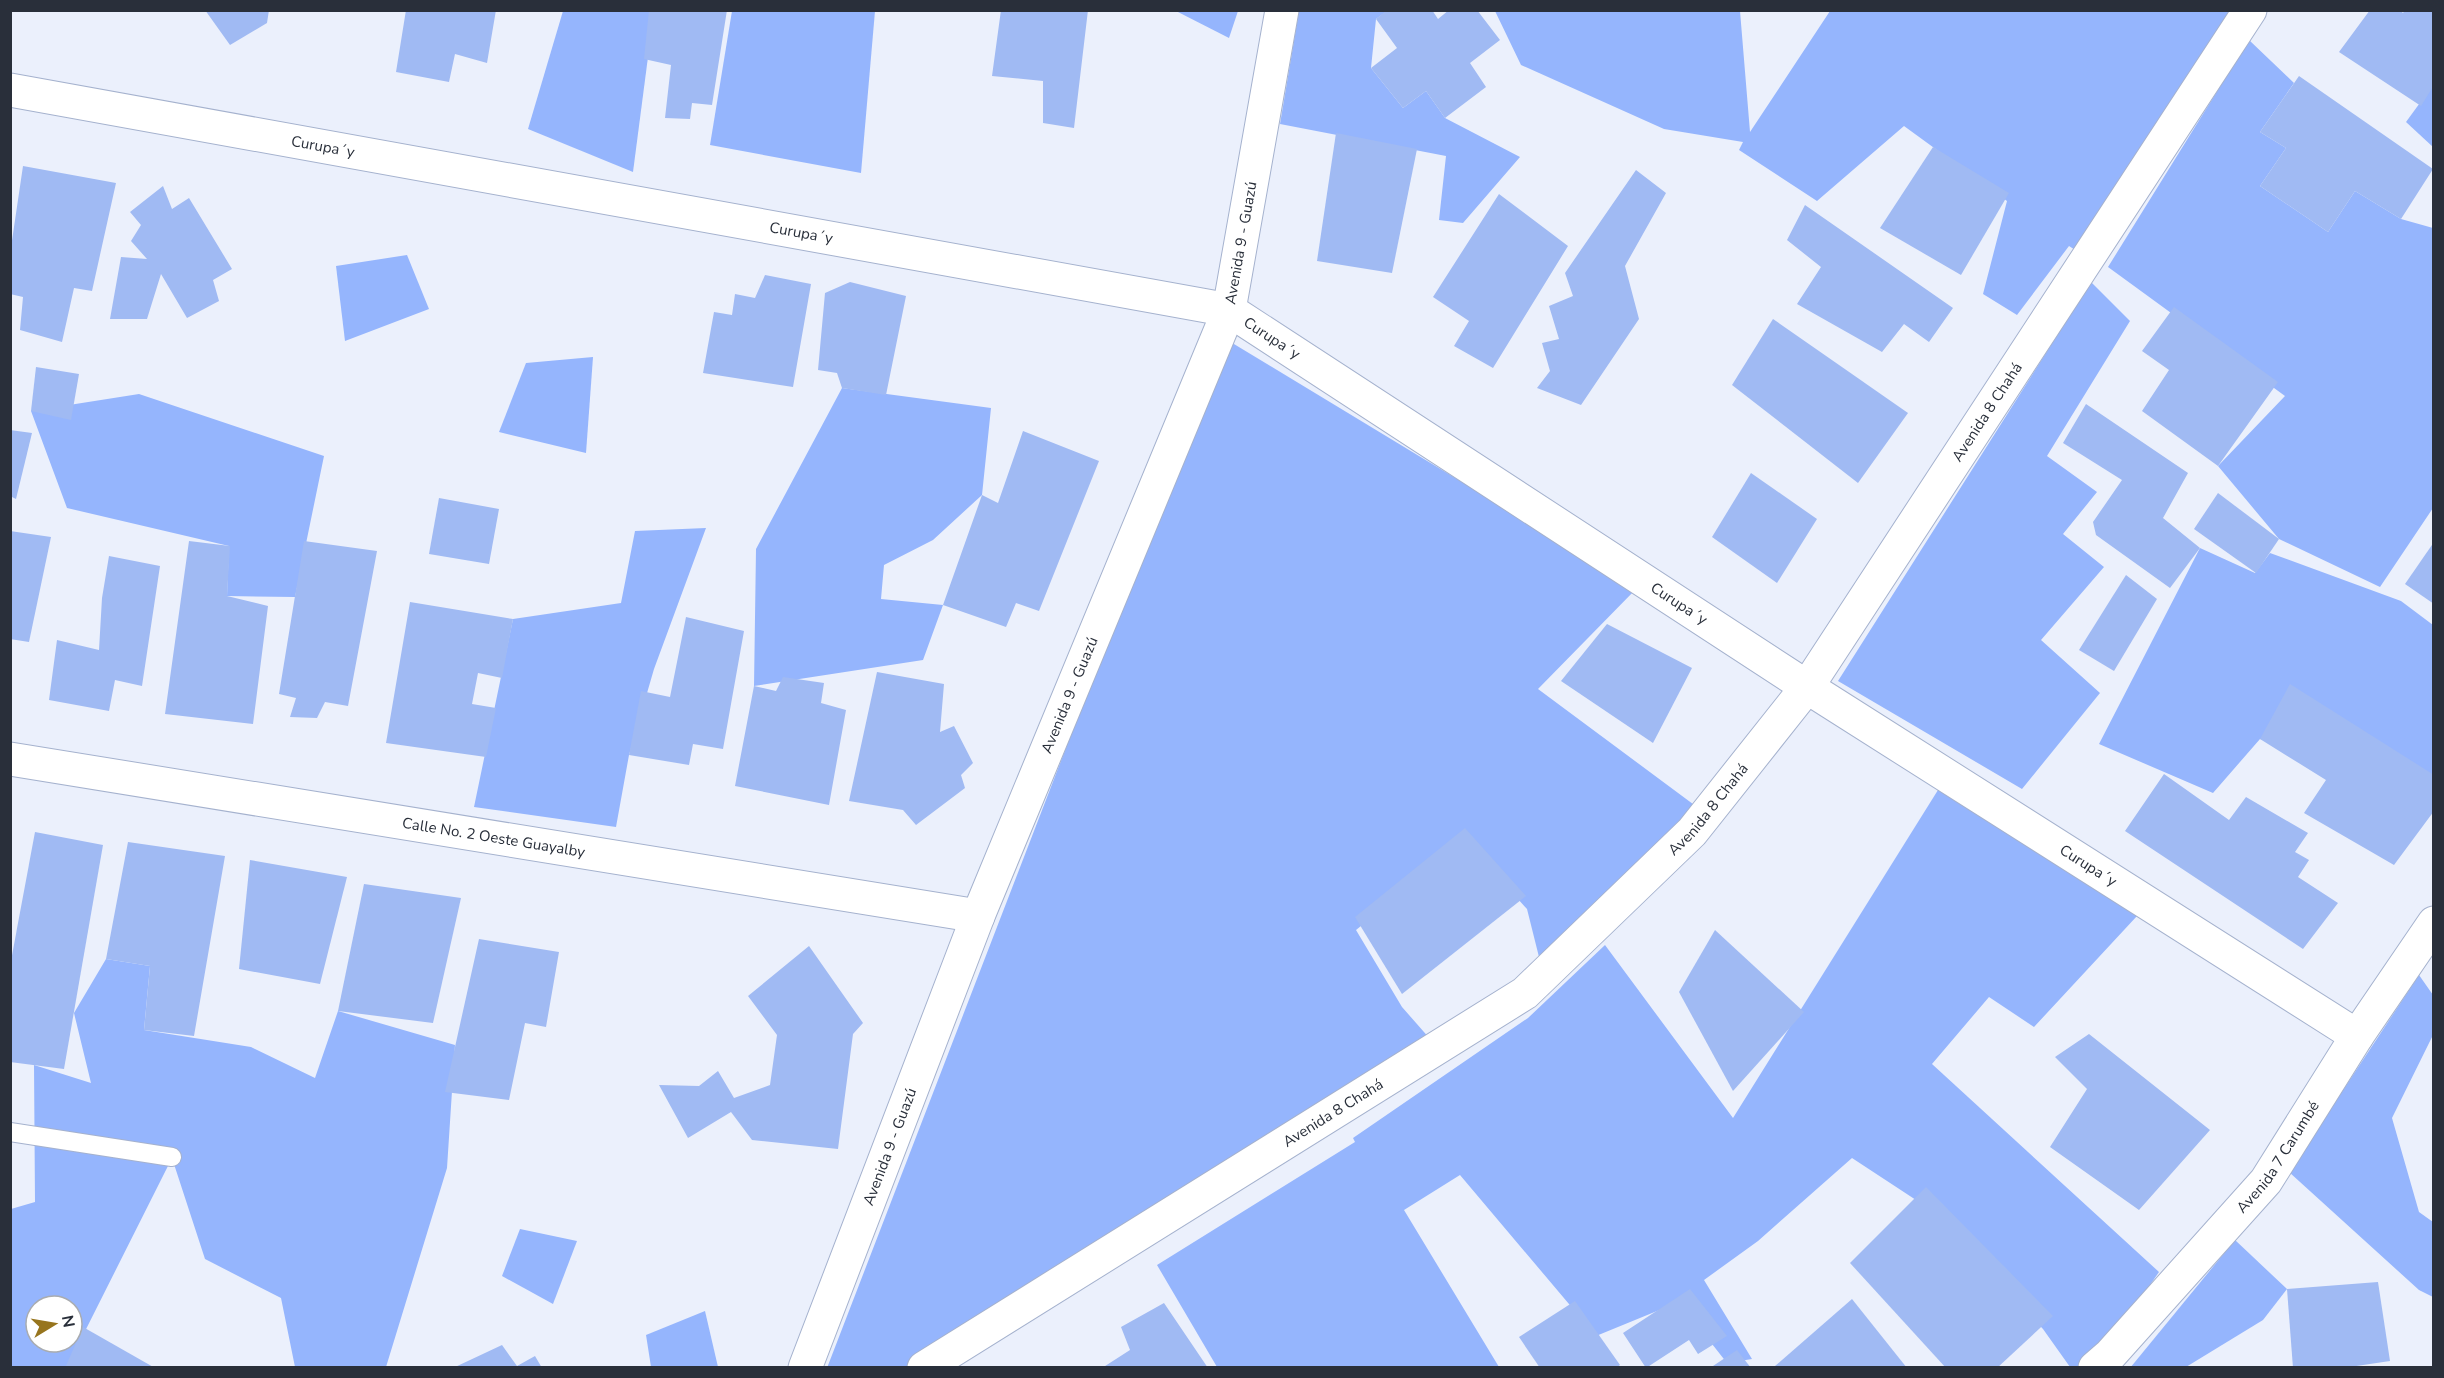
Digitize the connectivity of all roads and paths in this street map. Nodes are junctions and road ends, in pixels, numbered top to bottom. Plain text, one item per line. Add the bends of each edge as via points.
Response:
1 (1282, 10) edge
2 (2250, 10) edge
3 (10, 90) edge
4 (1229, 310) junction
5 (1807, 687) junction
6 (10, 759) edge
7 (978, 916) junction
8 (2433, 923) edge
9 (2357, 1036) junction
10 (10, 1132) edge
11 (172, 1157) dead end
12 (805, 1368) edge
13 (924, 1368) edge
14 (2095, 1368) edge

1 - 4 street, Avenida 9 - Guazú
2 - 5 street, Avenida 8 Chahá
3 - 4 street, Curupa´y
4 - 5 street, Curupa´y
4 - 7 street, Avenida 9 - Guazú
5 - 9 street, Curupa´y
5 - 13 street, Avenida 8 Chahá via 1692,832 1526,993
6 - 7 street, Calle No. 2 Oeste Guayalby
7 - 12 street, Avenida 9 - Guazú
8 - 9 street, Avenida 7 Carumbé
9 - 14 street, Avenida 7 Carumbé via 2266,1181
10 - 11 lane

